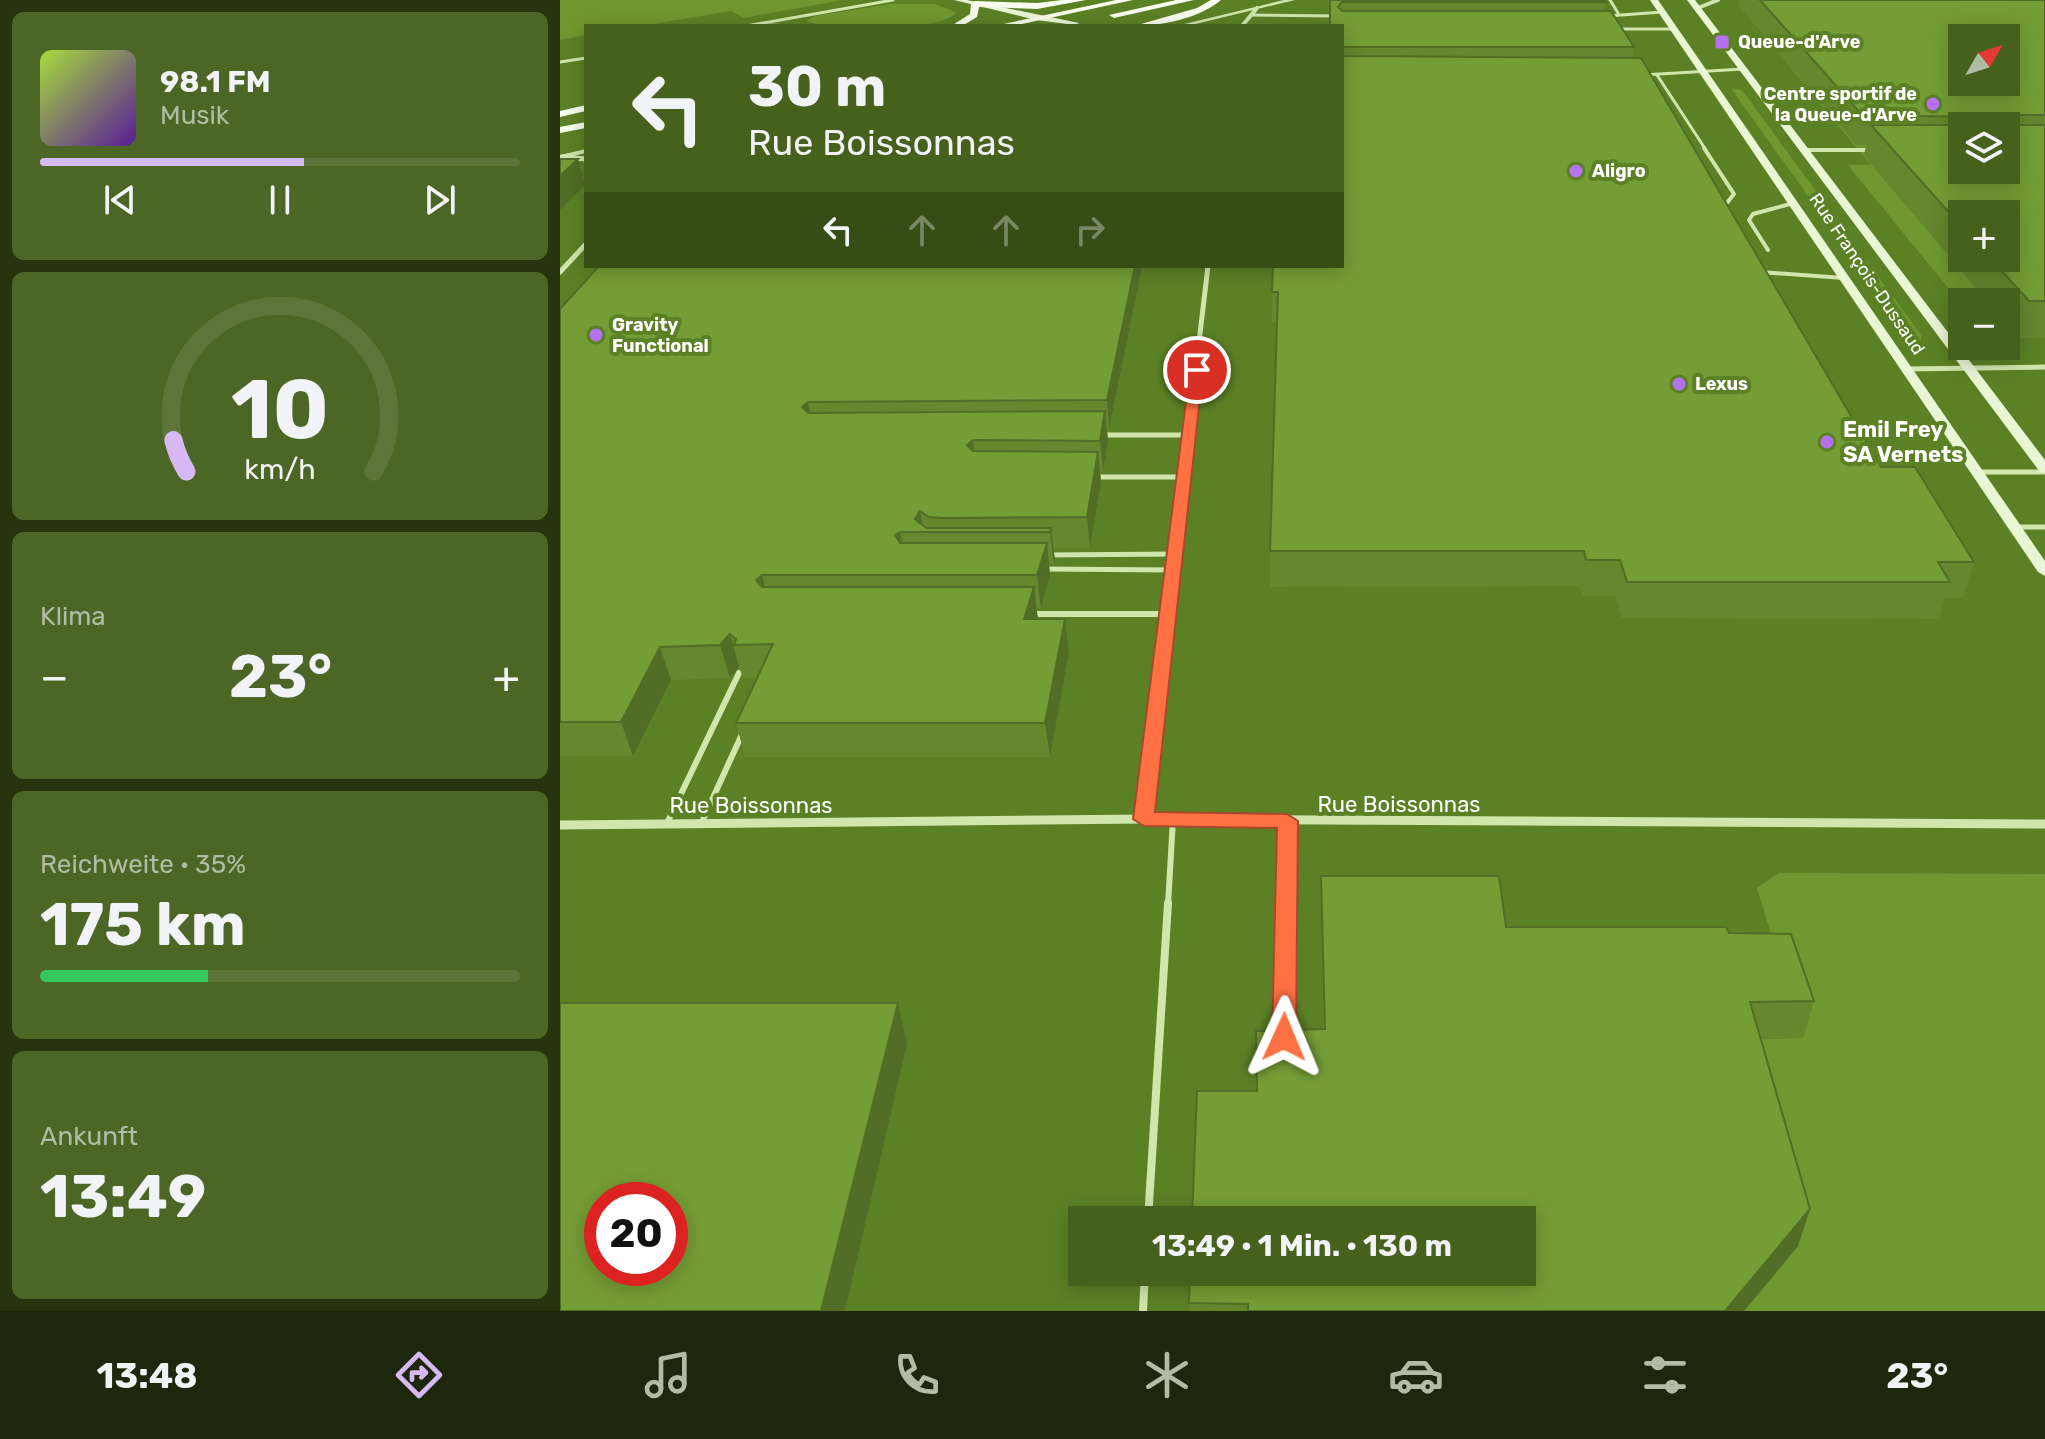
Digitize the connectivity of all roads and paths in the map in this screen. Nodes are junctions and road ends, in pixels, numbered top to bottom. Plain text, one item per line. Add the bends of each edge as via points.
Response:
1 (893, 0) edge
2 (958, 0) edge
3 (1082, 0) edge
4 (1129, 0) edge
5 (1190, 0) edge
6 (1217, 0) edge
7 (1292, 0) edge
8 (1610, 0) edge
9 (1654, 0) edge
10 (1718, 0) edge
11 (975, 4) junction
12 (1695, 4) edge
13 (1257, 8) junction
14 (1663, 12) junction
15 (1597, 13) edge
16 (1619, 13) junction
17 (1251, 15) junction
18 (1346, 16) edge
19 (1601, 17) edge
20 (1036, 18) junction
21 (1075, 23) junction
22 (759, 24) edge
23 (958, 24) edge
24 (1008, 24) edge
25 (1070, 24) edge
26 (1147, 24) edge
27 (1188, 24) edge
28 (1244, 24) edge
29 (1609, 29) edge
30 (1675, 29) junction
31 (584, 58) edge
32 (560, 62) edge
33 (1703, 69) junction
34 (1743, 69) junction
35 (1631, 75) edge
36 (1657, 75) junction
37 (584, 108) edge
38 (560, 114) edge
39 (584, 125) edge
40 (560, 130) edge
41 (1804, 150) junction
42 (1887, 150) edge
43 (584, 151) edge
44 (561, 157) edge
45 (584, 159) edge
46 (1794, 203) junction
47 (1721, 210) edge
48 (584, 246) edge
49 (1768, 250) dead end
50 (1208, 268) edge
51 (560, 272) edge
52 (1759, 272) edge
53 (1845, 278) junction
54 (2045, 367) edge
55 (1908, 369) junction
56 (1969, 369) junction
57 (1089, 435) edge
58 (1189, 435) junction
59 (2045, 471) edge
60 (1978, 472) junction
61 (1083, 477) edge
62 (1185, 477) junction
63 (2016, 527) junction
64 (2045, 527) edge
65 (1176, 554) junction
66 (1040, 555) edge
67 (1033, 569) edge
68 (1174, 570) junction
69 (2045, 572) edge
70 (1015, 614) edge
71 (1168, 614) junction
72 (739, 673) edge
73 (746, 725) edge
74 (1144, 819) junction
75 (1173, 819) junction
76 (1287, 821) junction
77 (667, 823) junction
78 (701, 824) junction
79 (2045, 824) edge
80 (560, 825) edge
81 (1284, 1052) edge
82 (1149, 1206) edge
83 (1144, 1286) edge
84 (1143, 1311) edge

1 - 22 lane
2 - 11 main road
3 - 11 main road via 1037,6
4 - 20 main road
5 - 21 main road
6 - 26 main road
7 - 13 street
8 - 16 lane
9 - 14 main road, Rue François-Dussaud
10 - 12 street
11 - 20 main road
11 - 23 main road via 974,15
12 - 34 main road, Rue François-Dussaud
13 - 17 street
13 - 27 street
14 - 16 lane
14 - 30 main road, Rue François-Dussaud
15 - 16 lane
16 - 19 lane
17 - 18 lane
17 - 28 street
20 - 21 main road
20 - 24 main road
21 - 25 main road
29 - 30 lane
30 - 33 main road, Rue François-Dussaud
31 - 32 lane
33 - 34 lane
33 - 36 lane
33 - 46 main road, Rue François-Dussaud
34 - 41 main road, Rue François-Dussaud
35 - 36 lane
36 - 47 lane via 1734,194
37 - 38 main road
39 - 40 main road
41 - 42 lane
41 - 56 main road, Rue François-Dussaud
43 - 44 street
44 - 45 street
46 - 49 lane via 1753,214 1749,220
46 - 53 main road, Rue François-Dussaud
48 - 51 street
50 - 58 street
52 - 53 lane
53 - 55 main road, Rue François-Dussaud
54 - 56 lane
55 - 56 lane
55 - 60 main road, Rue François-Dussaud
56 - 59 main road, Rue François-Dussaud
57 - 58 lane
58 - 62 street
59 - 60 lane
60 - 63 main road, Rue François-Dussaud
61 - 62 lane
62 - 65 street
63 - 64 lane
63 - 69 main road, Rue François-Dussaud
65 - 66 lane
65 - 68 street
67 - 68 lane
68 - 71 street
70 - 71 lane
71 - 74 street
72 - 77 lane
73 - 78 lane
74 - 75 street, Rue Boissonnas
74 - 78 street, Rue Boissonnas
75 - 76 street, Rue Boissonnas
75 - 82 lane
76 - 79 street, Rue Boissonnas
76 - 81 lane
77 - 78 street, Rue Boissonnas
77 - 80 street, Rue Boissonnas
83 - 84 lane

